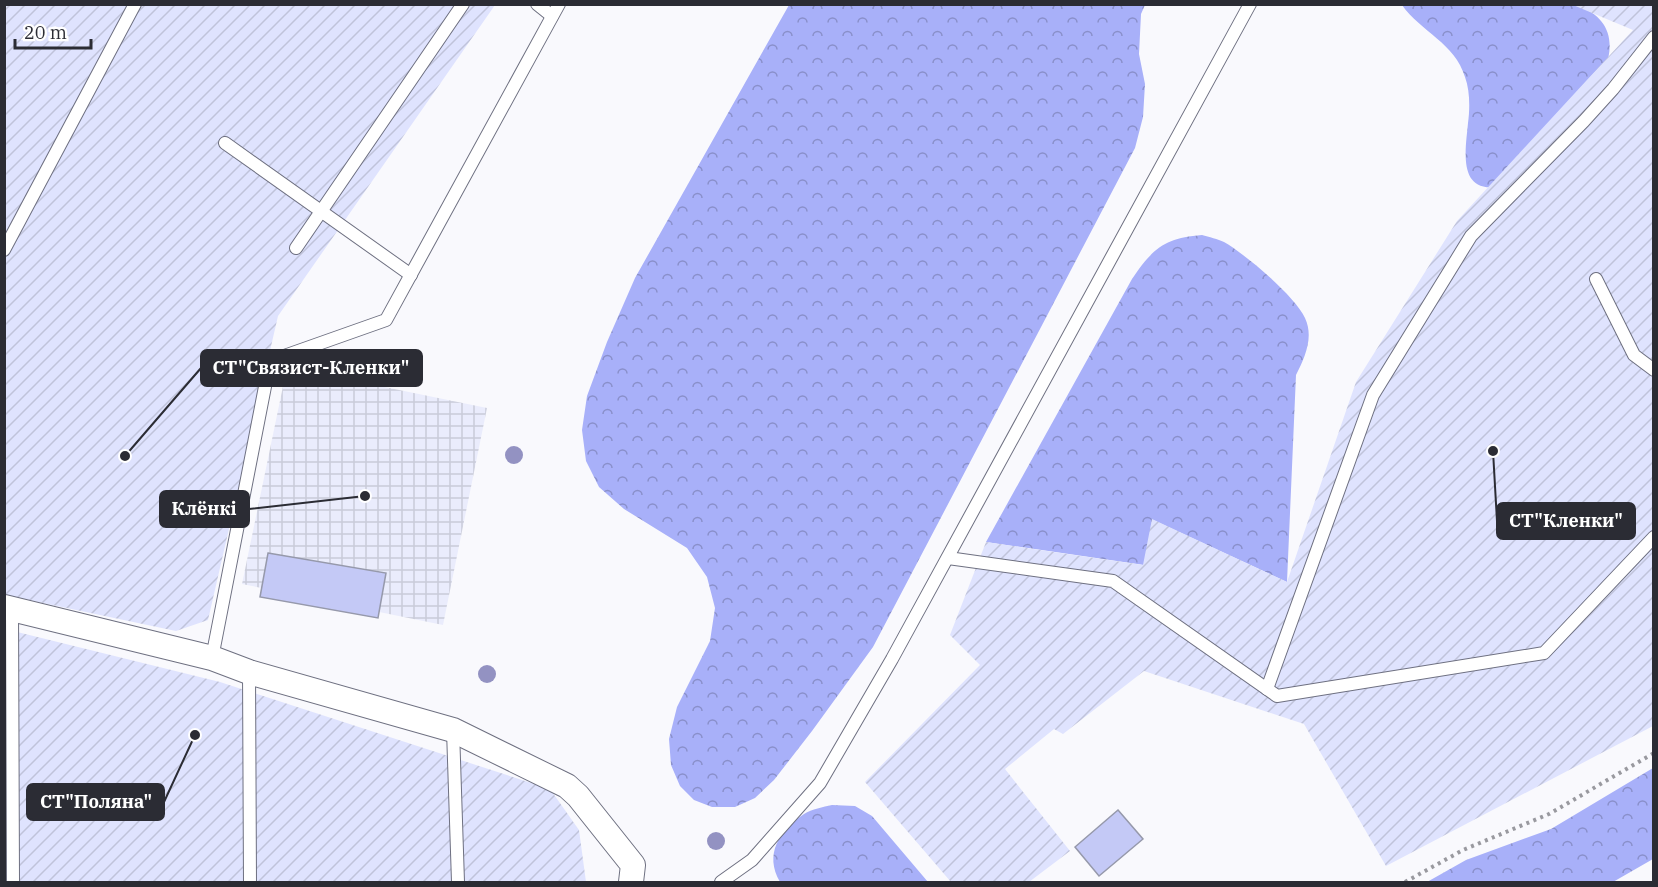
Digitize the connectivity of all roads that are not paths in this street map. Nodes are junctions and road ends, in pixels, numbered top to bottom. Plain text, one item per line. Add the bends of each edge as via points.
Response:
1 (135, 4) edge
2 (463, 4) edge
3 (537, 4) edge
4 (559, 4) edge
5 (1250, 4) edge
6 (552, 16) junction
7 (1653, 37) edge
8 (225, 143) dead end
9 (321, 211) junction
10 (296, 248) dead end
11 (4, 250) edge
12 (411, 275) junction
13 (1596, 279) dead end
14 (1653, 370) edge
15 (1653, 537) edge
16 (948, 558) junction
17 (8, 607) edge
18 (212, 658) junction
19 (249, 672) junction
20 (1267, 690) junction
21 (453, 730) junction
22 (632, 874) edge
23 (13, 882) edge
24 (250, 882) edge
25 (458, 882) edge
26 (649, 882) edge
27 (721, 882) edge

1 - 11 lane
2 - 9 lane
3 - 6 lane
4 - 6 lane
5 - 16 lane
6 - 12 lane
7 - 20 lane via 1584,121 1471,236 1372,395
8 - 9 lane
9 - 10 lane
9 - 12 lane
12 - 18 lane via 386,320 270,361
13 - 14 lane via 1634,356
15 - 20 lane via 1544,653 1277,696
16 - 20 lane via 1113,581
16 - 27 lane via 820,783 752,860
17 - 18 street
17 - 23 lane
18 - 19 street
19 - 21 street
19 - 24 lane
21 - 22 street via 567,786
21 - 25 lane
22 - 26 street

